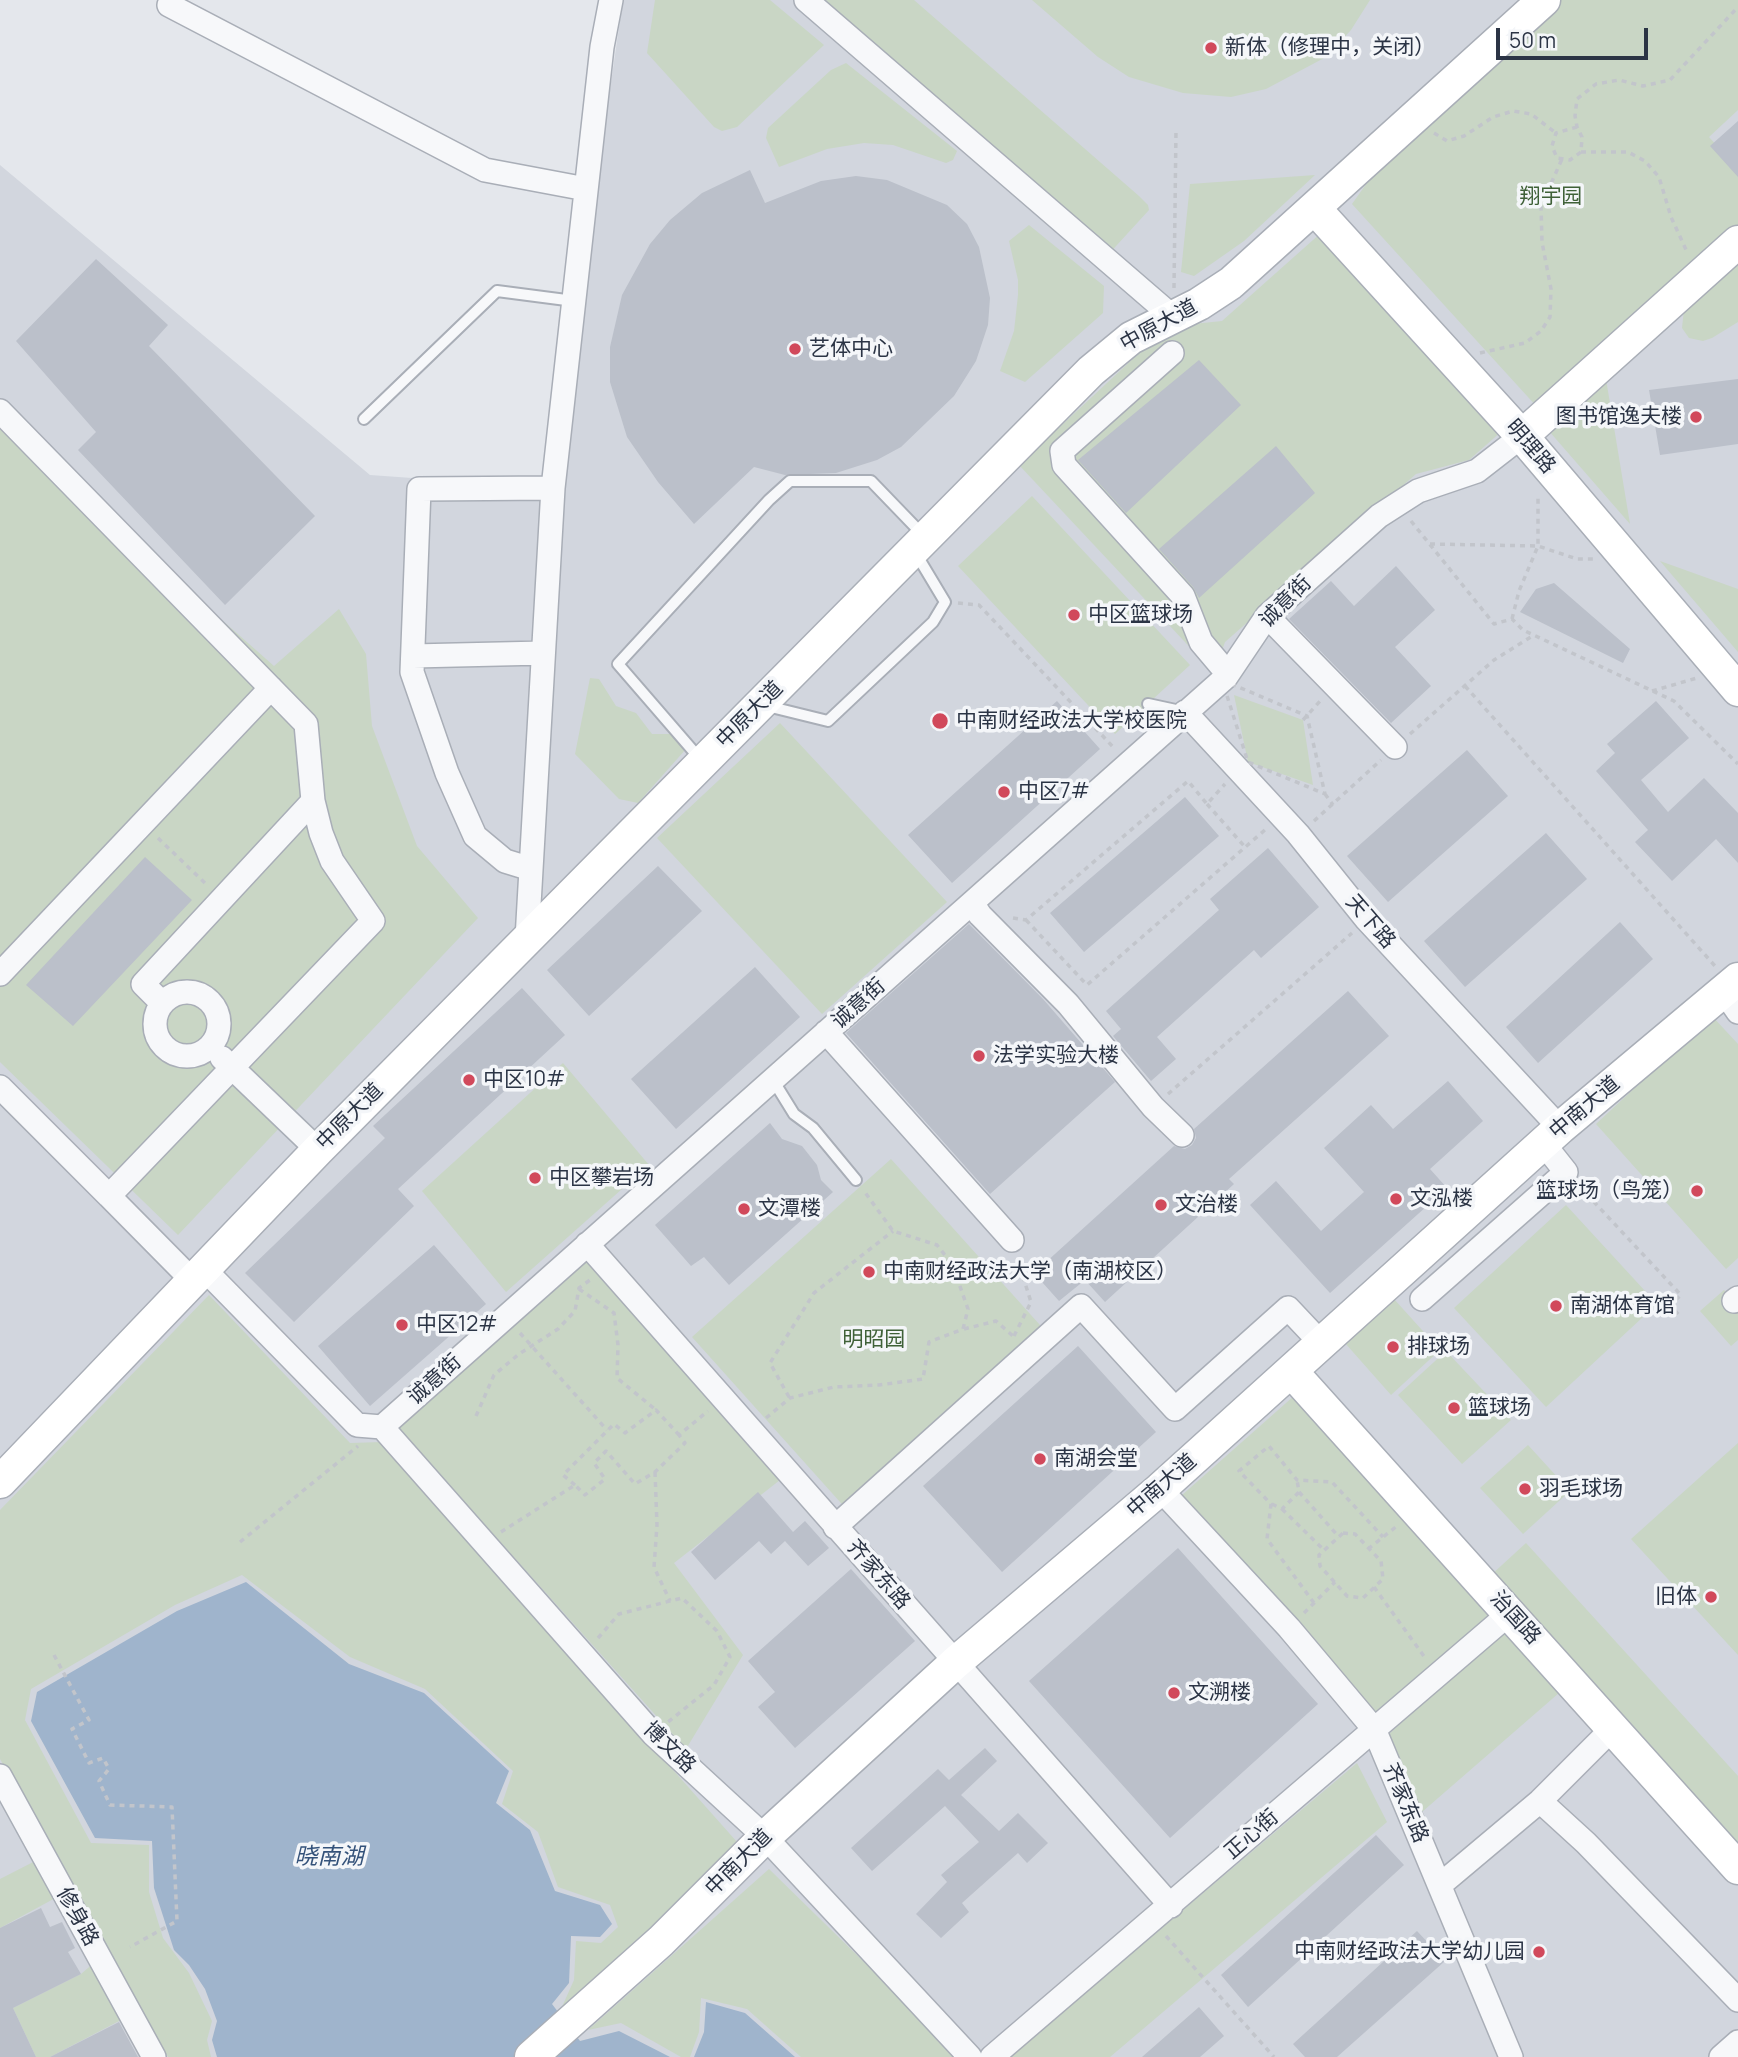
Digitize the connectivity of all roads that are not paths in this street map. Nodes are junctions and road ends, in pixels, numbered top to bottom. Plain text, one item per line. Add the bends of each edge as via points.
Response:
1 (611, 0) edge
2 (806, 0) edge
3 (1544, 0) edge
4 (169, 5) dead end
5 (586, 189) junction
6 (1316, 210) junction
7 (1738, 242) edge
8 (573, 302) junction
9 (1173, 317) junction
10 (1172, 353) dead end
11 (0, 411) edge
12 (364, 419) dead end
13 (1522, 436) junction
14 (552, 488) junction
15 (920, 544) junction
16 (1267, 616) junction
17 (543, 653) junction
18 (413, 656) junction
19 (1225, 677) junction
20 (271, 688) junction
21 (1738, 690) edge
22 (1148, 704) dead end
23 (760, 705) junction
24 (1185, 712) junction
25 (1395, 747) road end
26 (703, 762) junction
27 (313, 801) junction
28 (531, 869) junction
29 (976, 909) junction
30 (527, 939) junction
31 (0, 974) edge
32 (1733, 992) edge
33 (162, 1003) junction
34 (826, 1032) junction
35 (210, 1047) junction
36 (232, 1068) junction
37 (773, 1080) junction
38 (0, 1087) edge
39 (1182, 1135) dead end
40 (1551, 1136) junction
41 (318, 1150) junction
42 (856, 1180) road end
43 (109, 1196) junction
44 (1012, 1240) road end
45 (587, 1244) junction
46 (198, 1275) junction
47 (1422, 1299) dead end
48 (1321, 1343) junction
49 (1291, 1371) junction
50 (382, 1427) junction
51 (0, 1482) edge
52 (1160, 1489) junction
53 (835, 1527) junction
54 (1510, 1613) junction
55 (955, 1663) junction
56 (1613, 1728) junction
57 (1374, 1729) junction
58 (0, 1776) edge
59 (1540, 1801) junction
60 (765, 1837) junction
61 (1738, 1868) edge
62 (1440, 1885) junction
63 (1171, 1906) junction
64 (1738, 2000) edge
65 (1738, 2042) edge
66 (155, 2057) edge
67 (531, 2057) edge
68 (970, 2057) edge
69 (992, 2057) edge
70 (1511, 2057) edge
71 (1721, 2057) edge

1 - 5 street
2 - 9 street
3 - 6 main road, 中原大道
4 - 5 street via 485,170
5 - 8 street
6 - 9 main road, 中原大道 via 1231,284
6 - 13 main road, 明理路
7 - 13 main road
8 - 12 lane via 497,291
8 - 14 street
9 - 15 main road, 中原大道 via 1111,353
10 - 19 street via 1062,451 1064,465 1183,596 1201,642
11 - 20 street
13 - 16 street, 诚意街 via 1477,471 1396,503
13 - 21 main road, 明理路
14 - 17 street
14 - 18 street via 419,489
15 - 23 main road, 中原大道
15 - 23 lane via 945,602 933,622 828,721
15 - 26 lane via 871,481 790,481 769,500 618,664
16 - 19 street, 诚意街
16 - 25 street
17 - 18 street
17 - 28 street
18 - 28 street via 412,672 447,773 475,836 505,862
19 - 24 street, 诚意街
20 - 27 street via 306,724
20 - 31 street
22 - 24 lane
23 - 26 main road, 中原大道
24 - 29 street, 诚意街
24 - 40 street, 天下路 via 1244,766 1280,816
26 - 30 main road, 中原大道
27 - 33 street via 143,984
27 - 36 street via 332,861 373,921
28 - 30 street
29 - 34 street, 诚意街
29 - 39 street via 1068,1004
30 - 41 main road, 中原大道
32 - 40 main road, 中南大道
33 - 35 street via 155,1028 164,1048 182,1057
33 - 35 street via 188,992 208,999 219,1017 217,1038
34 - 37 street, 诚意街
34 - 44 street
35 - 36 street
36 - 41 street
36 - 43 street
37 - 42 lane via 794,1114 813,1128
37 - 45 street, 诚意街
38 - 43 street
40 - 47 street, 天下路 via 1566,1172
40 - 48 main road, 中南大道
41 - 46 main road, 中原大道
43 - 46 street
45 - 50 street, 诚意街
45 - 53 street, 齐家东路
46 - 50 street via 357,1424
46 - 51 main road, 中原大道
48 - 49 main road, 中南大道
48 - 53 street via 1288,1308 1175,1409 1081,1306 1023,1343
49 - 52 main road, 中南大道
49 - 54 main road, 治国路
50 - 60 street, 博文路 via 653,1734
52 - 55 main road, 中南大道
52 - 57 street, 齐家东路 via 1289,1628
53 - 55 street, 齐家东路
54 - 56 main road, 治国路
54 - 57 street, 正心街
55 - 60 main road, 中南大道
55 - 63 street, 齐家东路
56 - 59 street
56 - 61 main road, 治国路
57 - 62 street, 齐家东路
57 - 63 street, 正心街
58 - 66 street, 修身路
59 - 62 street
59 - 64 street
60 - 67 main road, 中南大道 via 661,1941
60 - 68 street, 博文路
62 - 70 street, 齐家东路
63 - 69 street, 正心街
65 - 71 street

